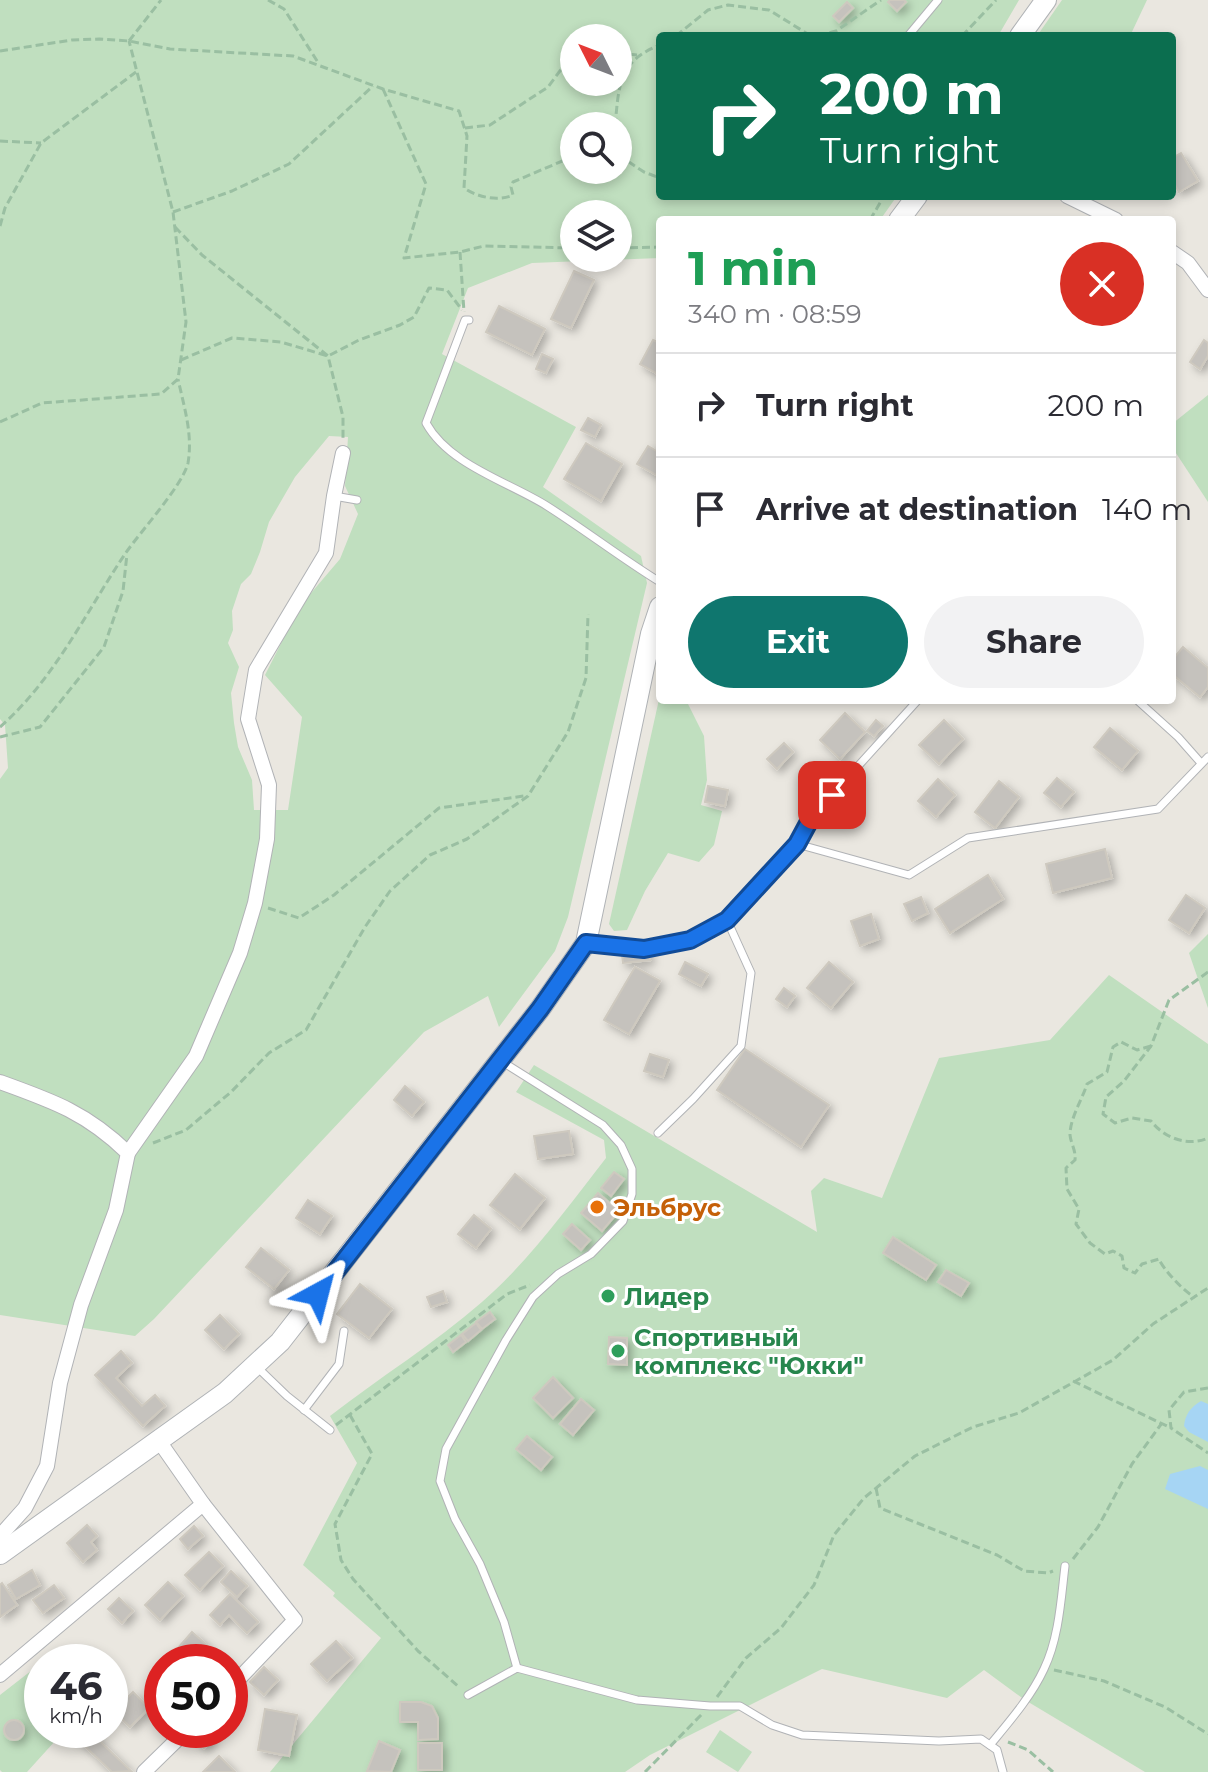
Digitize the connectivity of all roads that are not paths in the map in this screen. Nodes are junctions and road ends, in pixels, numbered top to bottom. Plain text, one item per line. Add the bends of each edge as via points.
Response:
1 (938, 0) edge
2 (1046, 0) edge
3 (911, 32) edge
4 (1023, 32) edge
5 (1075, 200) edge
6 (1108, 216) edge
7 (1176, 255) edge
8 (1208, 290) edge
9 (466, 317) road end
10 (343, 453) road end
11 (334, 496) junction
12 (357, 500) dead end
13 (656, 579) edge
14 (656, 619) edge
15 (914, 704) edge
16 (1141, 704) edge
17 (1208, 757) edge
18 (1201, 763) junction
19 (797, 844) junction
20 (727, 920) junction
21 (586, 943) junction
22 (499, 1060) junction
23 (0, 1082) edge
24 (658, 1133) dead end
25 (128, 1153) junction
26 (344, 1331) dead end
27 (256, 1366) junction
28 (304, 1410) junction
29 (330, 1430) road end
30 (159, 1441) junction
31 (203, 1504) junction
32 (0, 1536) edge
33 (0, 1554) edge
34 (1065, 1566) road end
35 (517, 1668) junction
36 (248, 1669) edge
37 (0, 1675) edge
38 (468, 1695) road end
39 (990, 1745) junction
40 (169, 1748) edge
41 (144, 1772) edge
42 (1003, 1772) edge

1 - 3 lane
2 - 4 main road
5 - 6 street
7 - 8 street
9 - 13 lane via 426,423 432,434 503,485 544,504
10 - 11 street
11 - 12 lane
11 - 25 street via 326,553 256,670 248,719 269,785 267,839 240,953 196,1056
14 - 21 main road
15 - 19 lane via 811,818
16 - 18 lane
17 - 18 lane
18 - 19 lane via 1158,809 968,838 909,875
19 - 20 lane
20 - 21 lane via 690,940 644,949
20 - 24 lane via 751,973 741,1046
21 - 22 main road
22 - 27 main road
22 - 35 lane via 603,1125 621,1145 632,1169 632,1194 623,1221 591,1254 533,1297 446,1449 440,1481 504,1622
23 - 25 street via 60,1104 108,1133
25 - 32 street via 116,1210 81,1305 60,1383 47,1466 25,1508
26 - 28 lane via 339,1364
27 - 28 lane
27 - 30 main road
28 - 29 lane
30 - 31 street
30 - 33 main road
31 - 36 street via 295,1620
31 - 37 street
34 - 39 lane via 1045,1668
35 - 38 lane
35 - 39 lane via 637,1700 740,1706 802,1735 981,1739
39 - 42 lane via 997,1750
40 - 41 street

